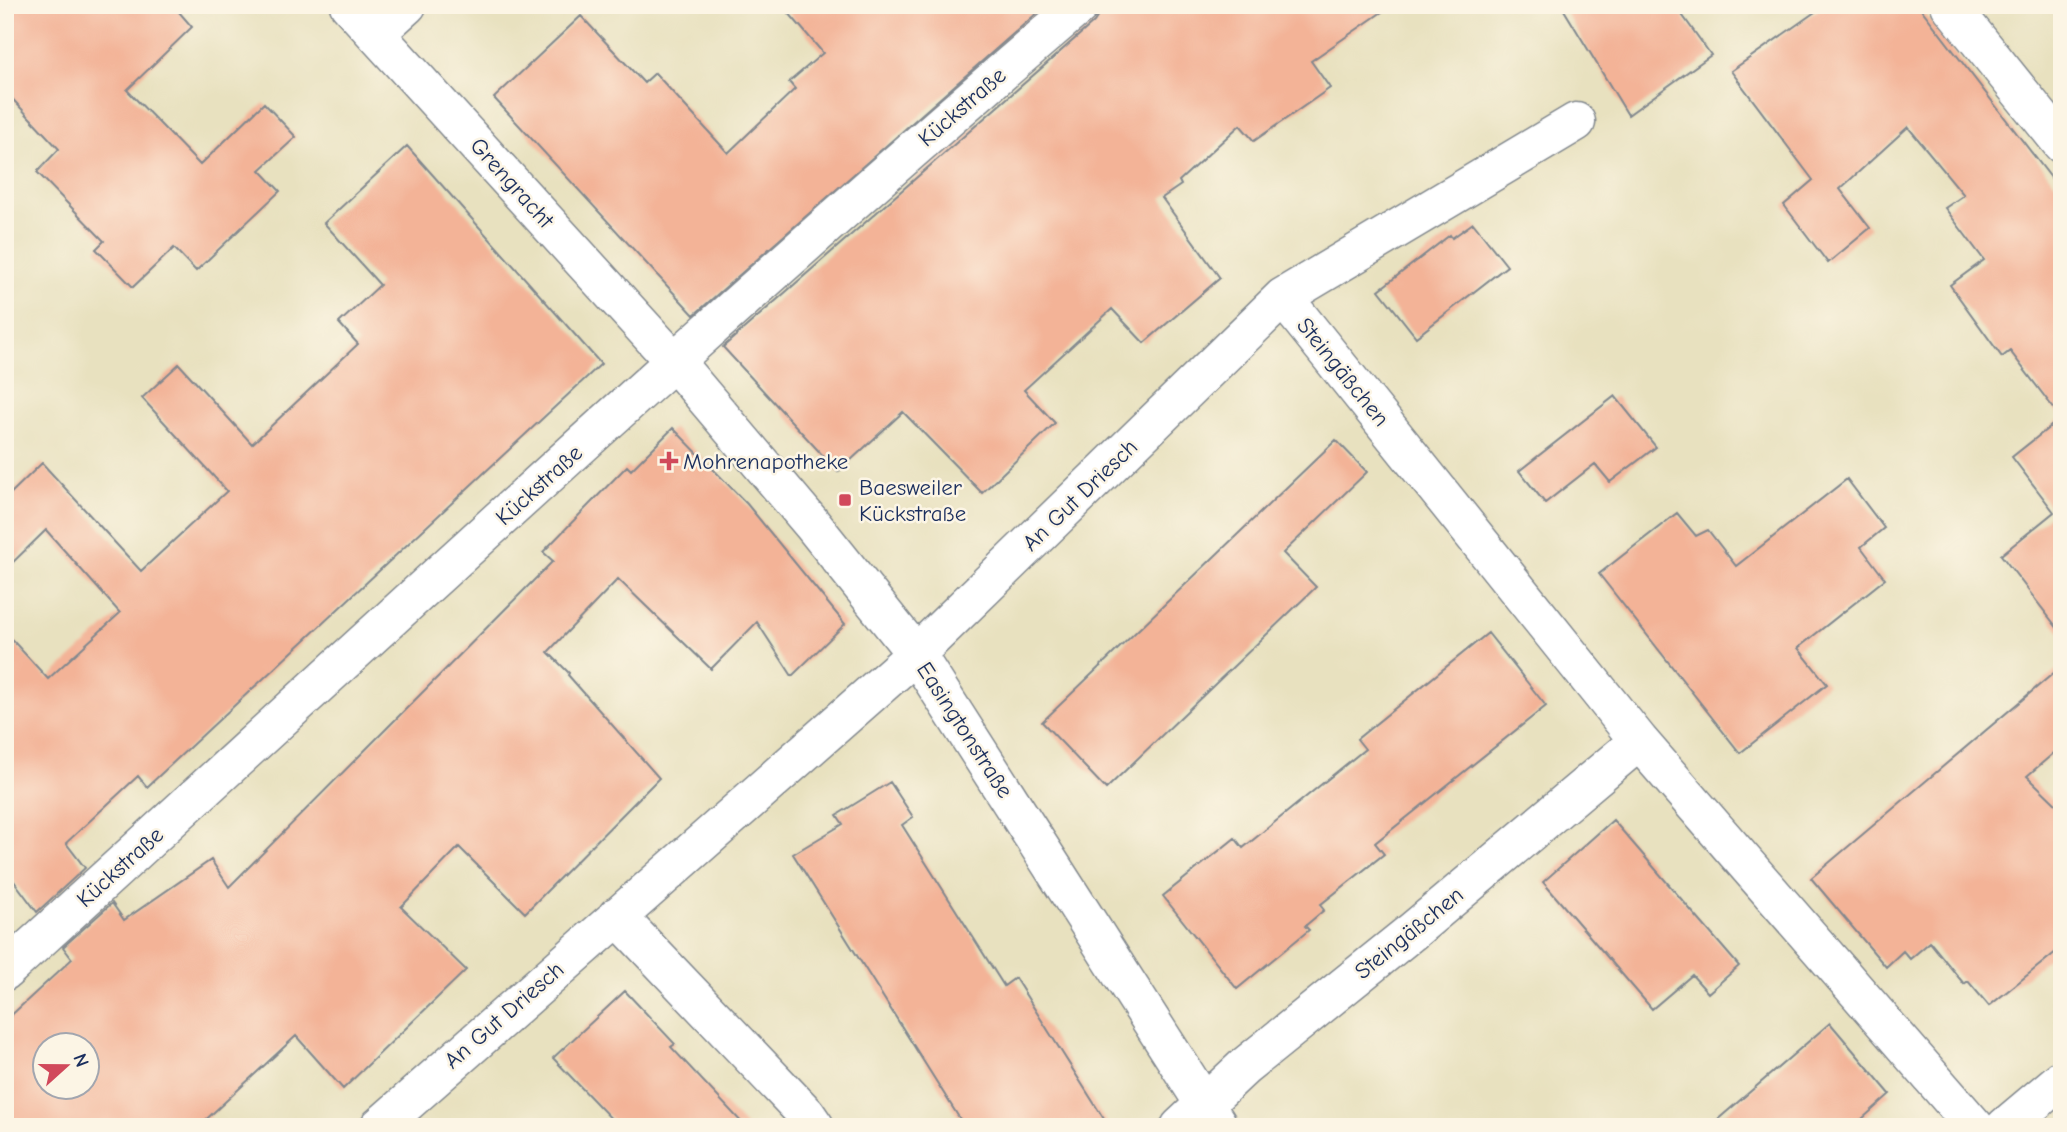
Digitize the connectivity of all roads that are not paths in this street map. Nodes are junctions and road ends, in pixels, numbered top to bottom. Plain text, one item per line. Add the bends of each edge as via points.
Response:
1 (349, 5) edge
2 (407, 5) edge
3 (1080, 5) edge
4 (1950, 5) edge
5 (376, 33) junction
6 (1576, 122) dead end
7 (2062, 144) edge
8 (1283, 297) junction
9 (674, 361) junction
10 (916, 654) junction
11 (1639, 741) junction
12 (617, 916) junction
13 (5, 971) edge
14 (2062, 1079) edge
15 (1202, 1119) edge
16 (391, 1123) edge
17 (815, 1127) edge
18 (1975, 1127) edge
19 (2005, 1127) edge

1 - 5 street, Grengracht
2 - 5 street
3 - 9 street, Kückstraße
4 - 7 street
5 - 9 street, Grengracht
6 - 8 street, An Gut Driesch
8 - 10 street, An Gut Driesch
8 - 11 street, Steingäßchen
9 - 10 street, Easingtonstraße
9 - 13 street, Kückstraße
10 - 12 street, An Gut Driesch
10 - 15 street, Easingtonstraße
11 - 15 street, Steingäßchen via 1244,1067
11 - 18 street, Steingäßchen
12 - 16 street, An Gut Driesch
12 - 17 street
14 - 19 street

